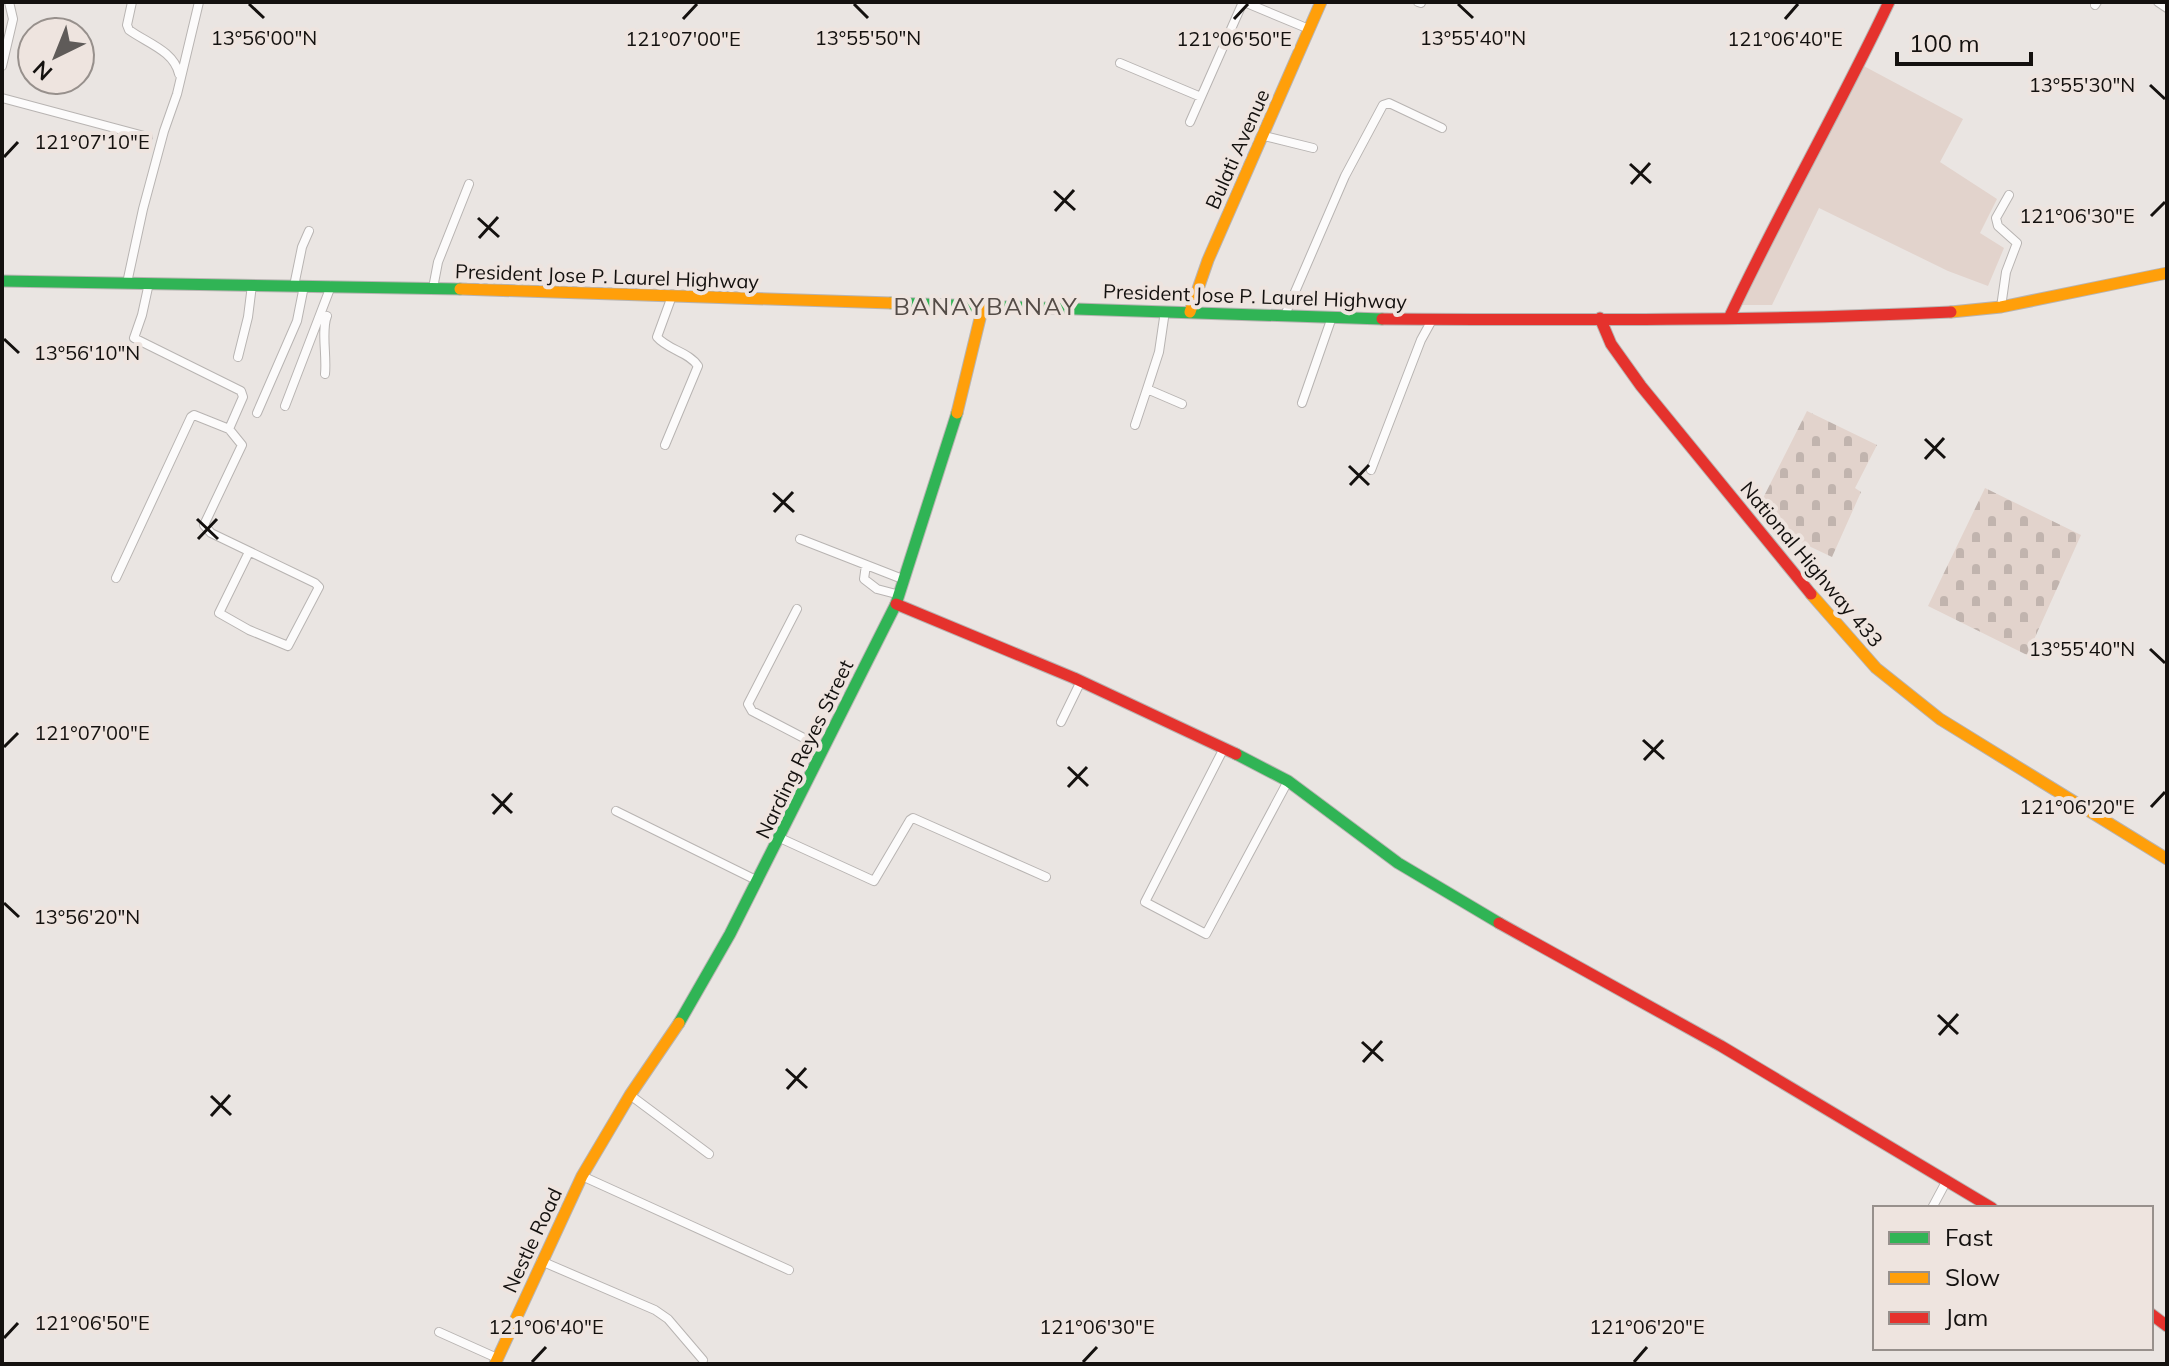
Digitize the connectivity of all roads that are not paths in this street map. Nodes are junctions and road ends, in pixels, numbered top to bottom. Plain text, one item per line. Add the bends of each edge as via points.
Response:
1 (9, 2) edge
2 (132, 2) edge
3 (199, 2) edge
4 (1244, 2) edge
5 (1321, 2) edge
6 (1889, 2) edge
7 (1309, 29) junction
8 (1120, 63) dead end
9 (2, 66) edge
10 (180, 79) junction
11 (1201, 97) junction
12 (2, 98) edge
13 (1190, 122) dead end
14 (1442, 128) dead end
15 (1264, 136) junction
16 (148, 137) dead end
17 (1313, 148) dead end
18 (469, 184) dead end
19 (2009, 195) dead end
20 (309, 231) dead end
21 (2167, 273) edge
22 (2, 281) edge
23 (127, 283) junction
24 (149, 283) junction
25 (252, 285) junction
26 (299, 286) junction
27 (334, 286) junction
28 (433, 288) junction
29 (673, 296) junction
30 (983, 306) junction
31 (2001, 307) junction
32 (1165, 311) junction
33 (1190, 312) junction
34 (1285, 315) junction
35 (1730, 316) junction
36 (1332, 317) junction
37 (1600, 318) junction
38 (1432, 320) junction
39 (238, 357) dead end
40 (325, 374) dead end
41 (1147, 389) junction
42 (1302, 403) dead end
43 (1182, 404) dead end
44 (285, 406) dead end
45 (257, 413) dead end
46 (1135, 425) dead end
47 (229, 429) junction
48 (665, 445) dead end
49 (1371, 470) dead end
50 (800, 539) dead end
51 (249, 552) junction
52 (866, 565) junction
53 (116, 578) dead end
54 (905, 580) junction
55 (898, 600) junction
56 (797, 609) dead end
57 (1081, 681) junction
58 (1061, 722) dead end
59 (823, 748) junction
60 (1224, 748) junction
61 (1288, 781) junction
62 (616, 811) dead end
63 (780, 838) junction
64 (2167, 859) edge
65 (1046, 877) dead end
66 (758, 881) junction
67 (630, 1095) junction
68 (709, 1154) dead end
69 (582, 1176) junction
70 (1947, 1180) junction
71 (1933, 1206) edge
72 (1989, 1206) edge
73 (541, 1261) junction
74 (789, 1270) dead end
75 (439, 1332) dead end
76 (703, 1360) dead end
77 (496, 1361) edge

1 - 9 street via 13,19
2 - 10 street via 129,30 176,62
3 - 10 street
4 - 7 street
4 - 11 street
5 - 7 main road, Bulati Avenue
6 - 35 main road
7 - 15 main road, Bulati Avenue
8 - 11 street
10 - 23 street
11 - 13 street
12 - 16 street
14 - 34 street via 1389,103 1383,105 1345,176
15 - 17 street
15 - 33 main road, Bulati Avenue
18 - 28 street
19 - 31 street via 1996,218 2017,243
20 - 26 street via 302,247
21 - 31 main road, President Jose P. Laurel Highway
22 - 23 main road, President Jose P. Laurel Highway
23 - 24 main road, President Jose P. Laurel Highway
24 - 25 main road, President Jose P. Laurel Highway
24 - 47 street via 134,338 241,391
25 - 26 main road, President Jose P. Laurel Highway
25 - 39 street
26 - 27 main road, President Jose P. Laurel Highway
26 - 45 street via 297,321
27 - 28 main road, President Jose P. Laurel Highway
27 - 40 street via 324,323
27 - 44 street
28 - 29 main road, President Jose P. Laurel Highway
29 - 30 main road, President Jose P. Laurel Highway
29 - 48 street via 657,337 698,366
30 - 32 main road, President Jose P. Laurel Highway
30 - 54 main road, Narding Reyes Street via 955,422
31 - 35 main road, President Jose P. Laurel Highway via 1885,315
32 - 33 main road, President Jose P. Laurel Highway
32 - 41 street
33 - 34 main road, President Jose P. Laurel Highway
34 - 36 main road, President Jose P. Laurel Highway
35 - 37 main road, President Jose P. Laurel Highway
36 - 38 main road, President Jose P. Laurel Highway
36 - 42 street
37 - 38 main road, President Jose P. Laurel Highway
37 - 64 main road, National Highway 433 via 1611,344 1641,386 1876,668 1940,719
38 - 49 street
41 - 43 street
41 - 46 street
47 - 51 street via 242,445 204,525
47 - 53 street via 191,417
50 - 52 street
51 - 51 street via 319,587 288,646 219,613
52 - 54 street
52 - 55 street via 864,579
54 - 55 main road, Narding Reyes Street
55 - 57 main road
55 - 59 main road, Narding Reyes Street
56 - 59 street via 748,704 752,711
57 - 58 street
57 - 60 main road
59 - 63 main road, Narding Reyes Street
60 - 61 main road
60 - 61 street via 1145,902 1206,934
61 - 70 main road via 1398,863
62 - 66 street
63 - 65 street via 874,881 913,818
63 - 66 main road, Narding Reyes Street
66 - 67 main road, Narding Reyes Street via 670,1039
67 - 68 street
67 - 69 main road, Narding Reyes Street
69 - 73 main road, Nestle Road
69 - 74 street
70 - 71 street
70 - 72 main road
73 - 76 street via 655,1310
73 - 77 main road, Nestle Road
75 - 77 street

